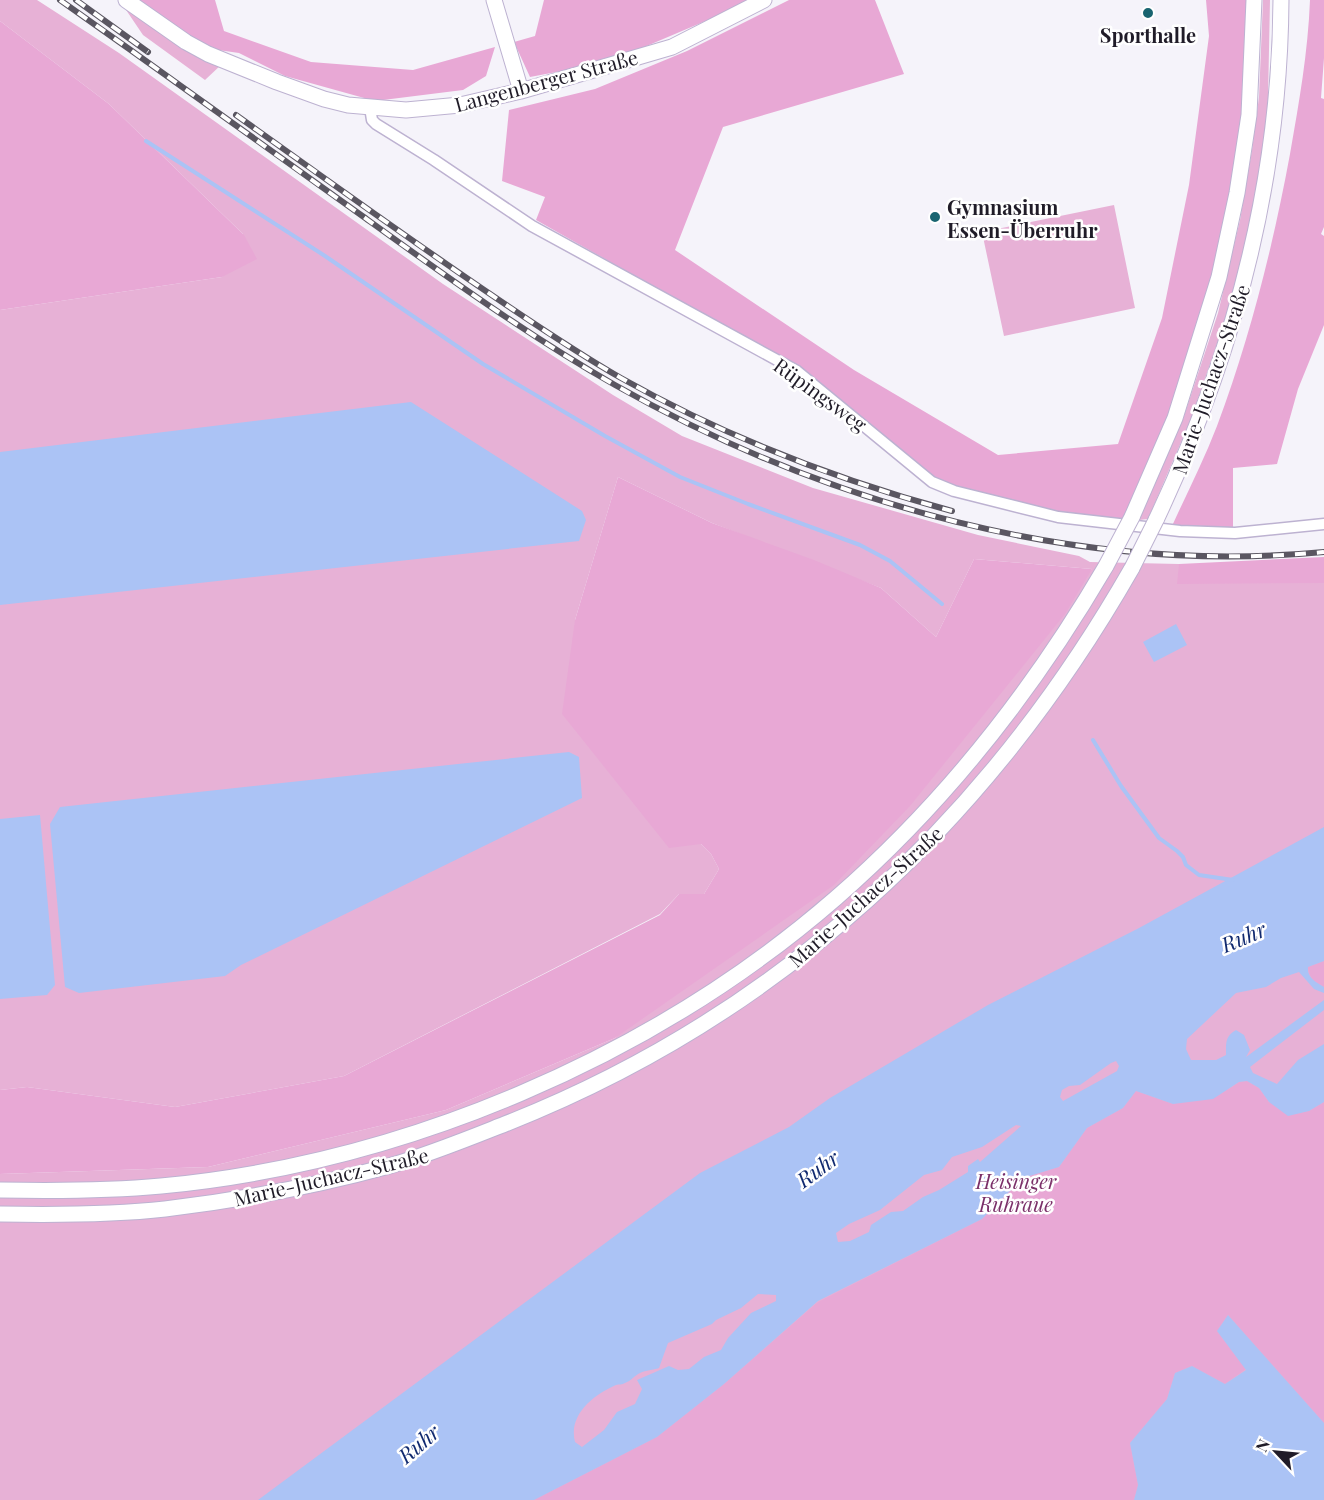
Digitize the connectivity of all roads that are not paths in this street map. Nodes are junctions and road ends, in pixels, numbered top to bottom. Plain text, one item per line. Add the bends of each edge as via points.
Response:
1 (126, 0) edge
2 (494, 0) edge
3 (764, 0) edge
4 (1254, 0) edge
5 (1281, 0) edge
6 (521, 91) junction
7 (370, 108) junction
8 (1324, 524) edge
9 (0, 1190) edge
10 (0, 1214) edge

1 - 7 main road, Langenberger Straße via 208,54 324,99
2 - 6 main road
3 - 6 main road, Langenberger Straße via 672,47
4 - 9 main road, Marie-Juchacz-Straße, bridge via 1249,115 1237,193 1220,277 1175,418 1132,518 1052,653 949,786 893,844 836,898 782,941 670,1018 538,1086 456,1120 304,1163 238,1176 161,1186
5 - 10 main road, Marie-Juchacz-Straße, bridge via 1275,119 1255,237 1196,430 1132,568 1077,659 1028,727 909,863 802,957 683,1037 557,1104 450,1146 390,1166 245,1198 163,1209 69,1215
6 - 7 main road, Langenberger Straße via 460,105 406,110
7 - 8 street, Rüpingsweg via 376,124 532,226 797,371 933,482 1058,518 1235,533

